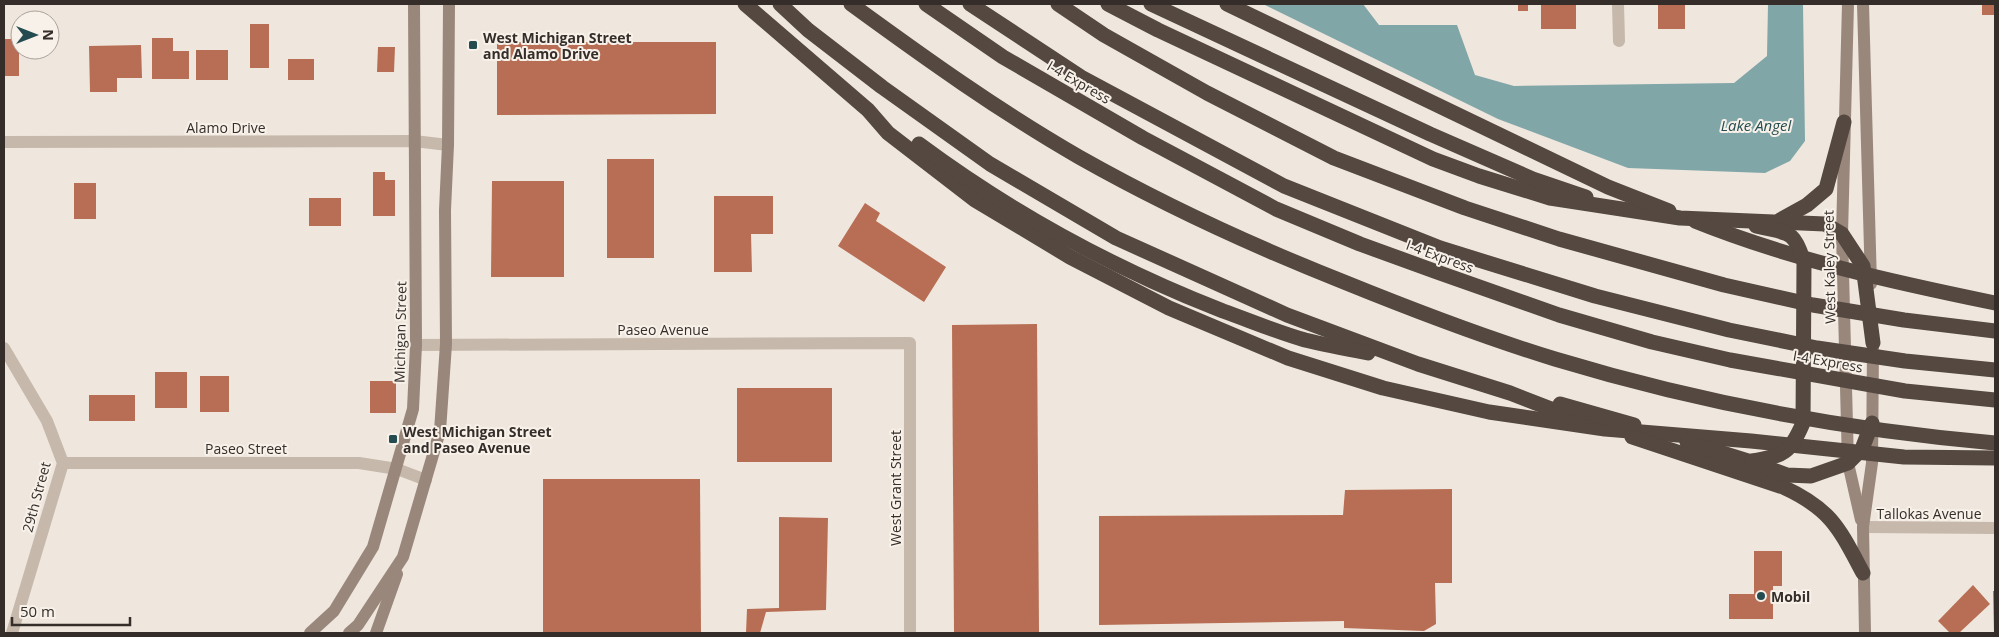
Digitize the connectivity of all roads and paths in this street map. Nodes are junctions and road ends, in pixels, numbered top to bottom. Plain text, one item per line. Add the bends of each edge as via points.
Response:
1 (414, 4) edge
2 (449, 4) edge
3 (745, 4) edge
4 (780, 4) edge
5 (852, 4) edge
6 (926, 4) edge
7 (970, 4) edge
8 (1058, 4) edge
9 (1108, 4) edge
10 (1151, 4) edge
11 (1227, 4) edge
12 (1618, 4) edge
13 (1848, 4) edge
14 (1862, 4) edge
15 (1619, 41) dead end
16 (868, 110) junction
17 (1844, 122) junction
18 (414, 141) junction
19 (4, 142) edge
20 (448, 145) junction
21 (1627, 211) junction
22 (1730, 219) junction
23 (1780, 220) junction
24 (1842, 234) junction
25 (1995, 303) edge
26 (1995, 331) edge
27 (910, 343) joint
28 (1873, 343) junction
29 (446, 344) junction
30 (416, 346) junction
31 (4, 348) edge
32 (1418, 364) junction
33 (1995, 370) edge
34 (1510, 393) junction
35 (1995, 400) edge
36 (1872, 423) junction
37 (1995, 443) edge
38 (1995, 458) edge
39 (63, 462) junction
40 (1751, 462) junction
41 (1848, 463) junction
42 (397, 470) junction
43 (426, 480) junction
44 (1863, 527) junction
45 (1995, 528) edge
46 (403, 557) junction
47 (1863, 573) junction
48 (12, 633) edge
49 (310, 633) edge
50 (350, 633) edge
51 (376, 633) edge
52 (910, 633) edge
53 (1865, 633) edge

1 - 18 main road, Michigan Street
2 - 20 main road
3 - 16 highway
4 - 32 highway via 882,87 990,164 1116,238 1287,315
5 - 37 highway via 998,108 1080,157 1235,236 1386,299 1537,353 1632,380 1820,420
6 - 35 highway, I-4 Express via 1011,62 1143,138 1276,209 1360,244 1559,315 1652,342 1730,360 1905,391
7 - 33 highway, I-4 Express via 1081,78 1284,186 1440,248 1595,296 1729,330 1817,348
8 - 26 highway via 1104,35 1334,158 1465,208 1559,239 1724,285 1814,305
9 - 21 highway via 1433,159 1550,198
10 - 21 highway via 1533,179
11 - 25 highway via 1608,187 1744,241 1814,262
12 - 15 street
13 - 17 main road, West Kaley Street
14 - 28 main road, West Kaley Street
16 - 32 highway via 1002,202 1169,290 1300,338
16 - 38 highway via 888,133 975,200 1070,257 1169,308 1288,358 1333,373 1489,412 1605,429 1904,457
17 - 23 highway via 1826,189 1807,205
17 - 24 main road, West Kaley Street
18 - 19 street, Alamo Drive
18 - 20 street, Alamo Drive
18 - 30 main road, Michigan Street
20 - 29 main road
21 - 22 highway via 1680,218
22 - 23 highway
22 - 40 highway via 1789,234 1796,240 1804,263 1803,423 1794,444 1776,457
23 - 24 highway via 1825,224
24 - 28 highway via 1863,266
24 - 41 main road, West Kaley Street
27 - 29 street, Paseo Avenue
27 - 52 street, West Grant Street
28 - 36 main road, West Kaley Street
29 - 30 street, Paseo Avenue
29 - 43 main road via 440,431
30 - 42 main road, Michigan Street via 413,409
31 - 39 street, 29th Street via 47,421
32 - 34 highway
34 - 40 highway via 1585,410
34 - 47 highway via 1582,421 1783,486 1806,497 1835,524
36 - 41 highway via 1862,449
36 - 44 main road, West Kaley Street via 1872,463
39 - 42 street, Paseo Street via 359,463
39 - 48 street, 29th Street
40 - 41 highway via 1787,476 1811,476
41 - 44 main road, West Kaley Street
42 - 43 street, Paseo Street
42 - 49 main road, Michigan Street via 373,548 334,611
43 - 46 main road
44 - 45 street, Tallokas Avenue
44 - 47 main road, West Kaley Street
46 - 50 main road
46 - 51 main road
47 - 53 main road, West Kaley Street

